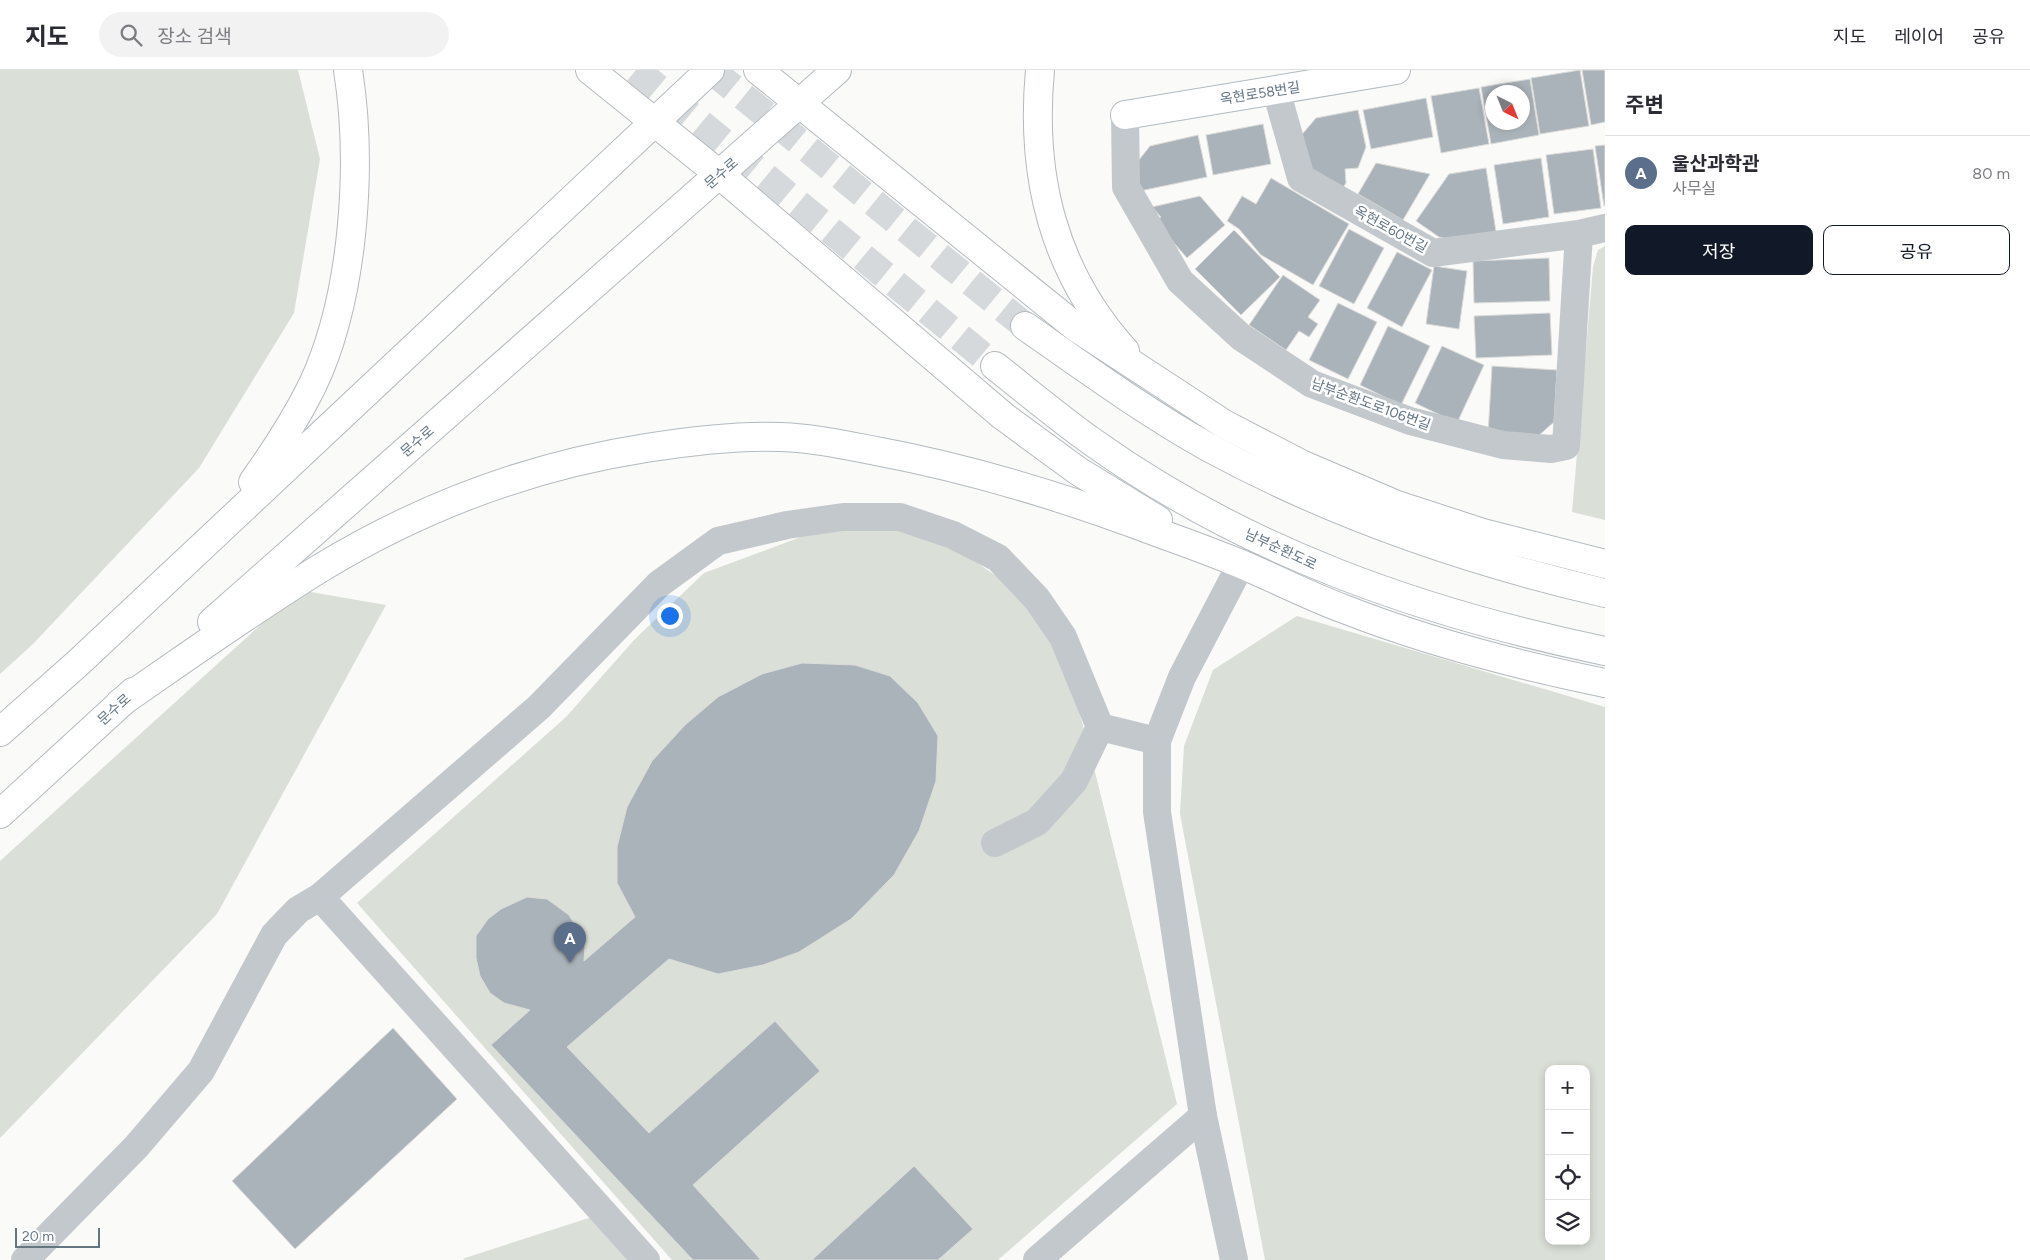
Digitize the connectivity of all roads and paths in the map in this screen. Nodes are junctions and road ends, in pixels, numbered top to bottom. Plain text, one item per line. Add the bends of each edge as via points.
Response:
1 (348, 70) edge
2 (590, 70) edge
3 (710, 70) edge
4 (758, 70) edge
5 (837, 70) edge
6 (1040, 70) edge
7 (1396, 70) edge
8 (1276, 90) junction
9 (799, 104) junction
10 (1125, 115) joint
11 (654, 120) junction
12 (719, 174) junction
13 (1605, 228) edge
14 (1579, 234) junction
15 (1025, 326) tunnel mouth
16 (995, 366) tunnel mouth
17 (1148, 376) junction
18 (208, 540) junction
19 (1241, 564) junction
20 (1605, 564) edge
21 (1605, 593) edge
22 (1605, 651) edge
23 (1605, 683) edge
24 (120, 703) junction
25 (1100, 727) junction
26 (0, 732) edge
27 (1157, 741) junction
28 (0, 814) edge
29 (994, 843) dead end
30 (320, 897) junction
31 (1203, 1116) junction
32 (25, 1260) edge
33 (646, 1260) edge
34 (1037, 1260) edge
35 (1234, 1260) edge

1 - 18 main road via 355,128 350,243 328,344 313,384 290,426 256,479
2 - 11 main road
3 - 11 main road
4 - 9 main road
5 - 9 main road, 문수로
6 - 17 main road via 1036,109 1039,156 1044,194 1054,229 1070,271 1091,308
7 - 8 main road, 옥현로58번길
8 - 10 main road, 옥현로58번길
8 - 14 street, 옥현로60번길 via 1301,178 1433,253
9 - 12 main road, 문수로
9 - 17 main road via 1077,328
10 - 14 street, 남부순환도로106번길 via 1126,187 1180,281 1241,338 1312,384 1410,422 1503,445 1551,449 1566,446
11 - 12 main road
11 - 18 main road
12 - 19 main road via 1002,416 1078,471 1157,519
12 - 24 main road, 문수로
13 - 14 street, 옥현로60번길
15 - 21 main road via 1130,400 1287,487 1385,529 1476,559
16 - 22 main road, 남부순환도로 via 1094,443 1174,494 1259,540 1361,584 1446,612
17 - 20 main road via 1224,424 1301,464 1397,505 1483,533
18 - 26 main road
19 - 23 main road via 1345,610 1433,639 1539,669
19 - 24 main road via 1092,508 929,461 782,437 663,445 546,468 489,487 420,516 322,567
19 - 27 street via 1182,677
24 - 28 main road, 문수로
25 - 27 street
25 - 29 street via 1074,780 1037,822
25 - 30 street via 1063,637 1037,599 998,558 953,535 900,517 843,517 786,525 718,541 659,584 539,707
27 - 31 street via 1157,812
30 - 32 street via 298,910 274,935 202,1072 136,1147
30 - 33 street
31 - 34 street
31 - 35 street

